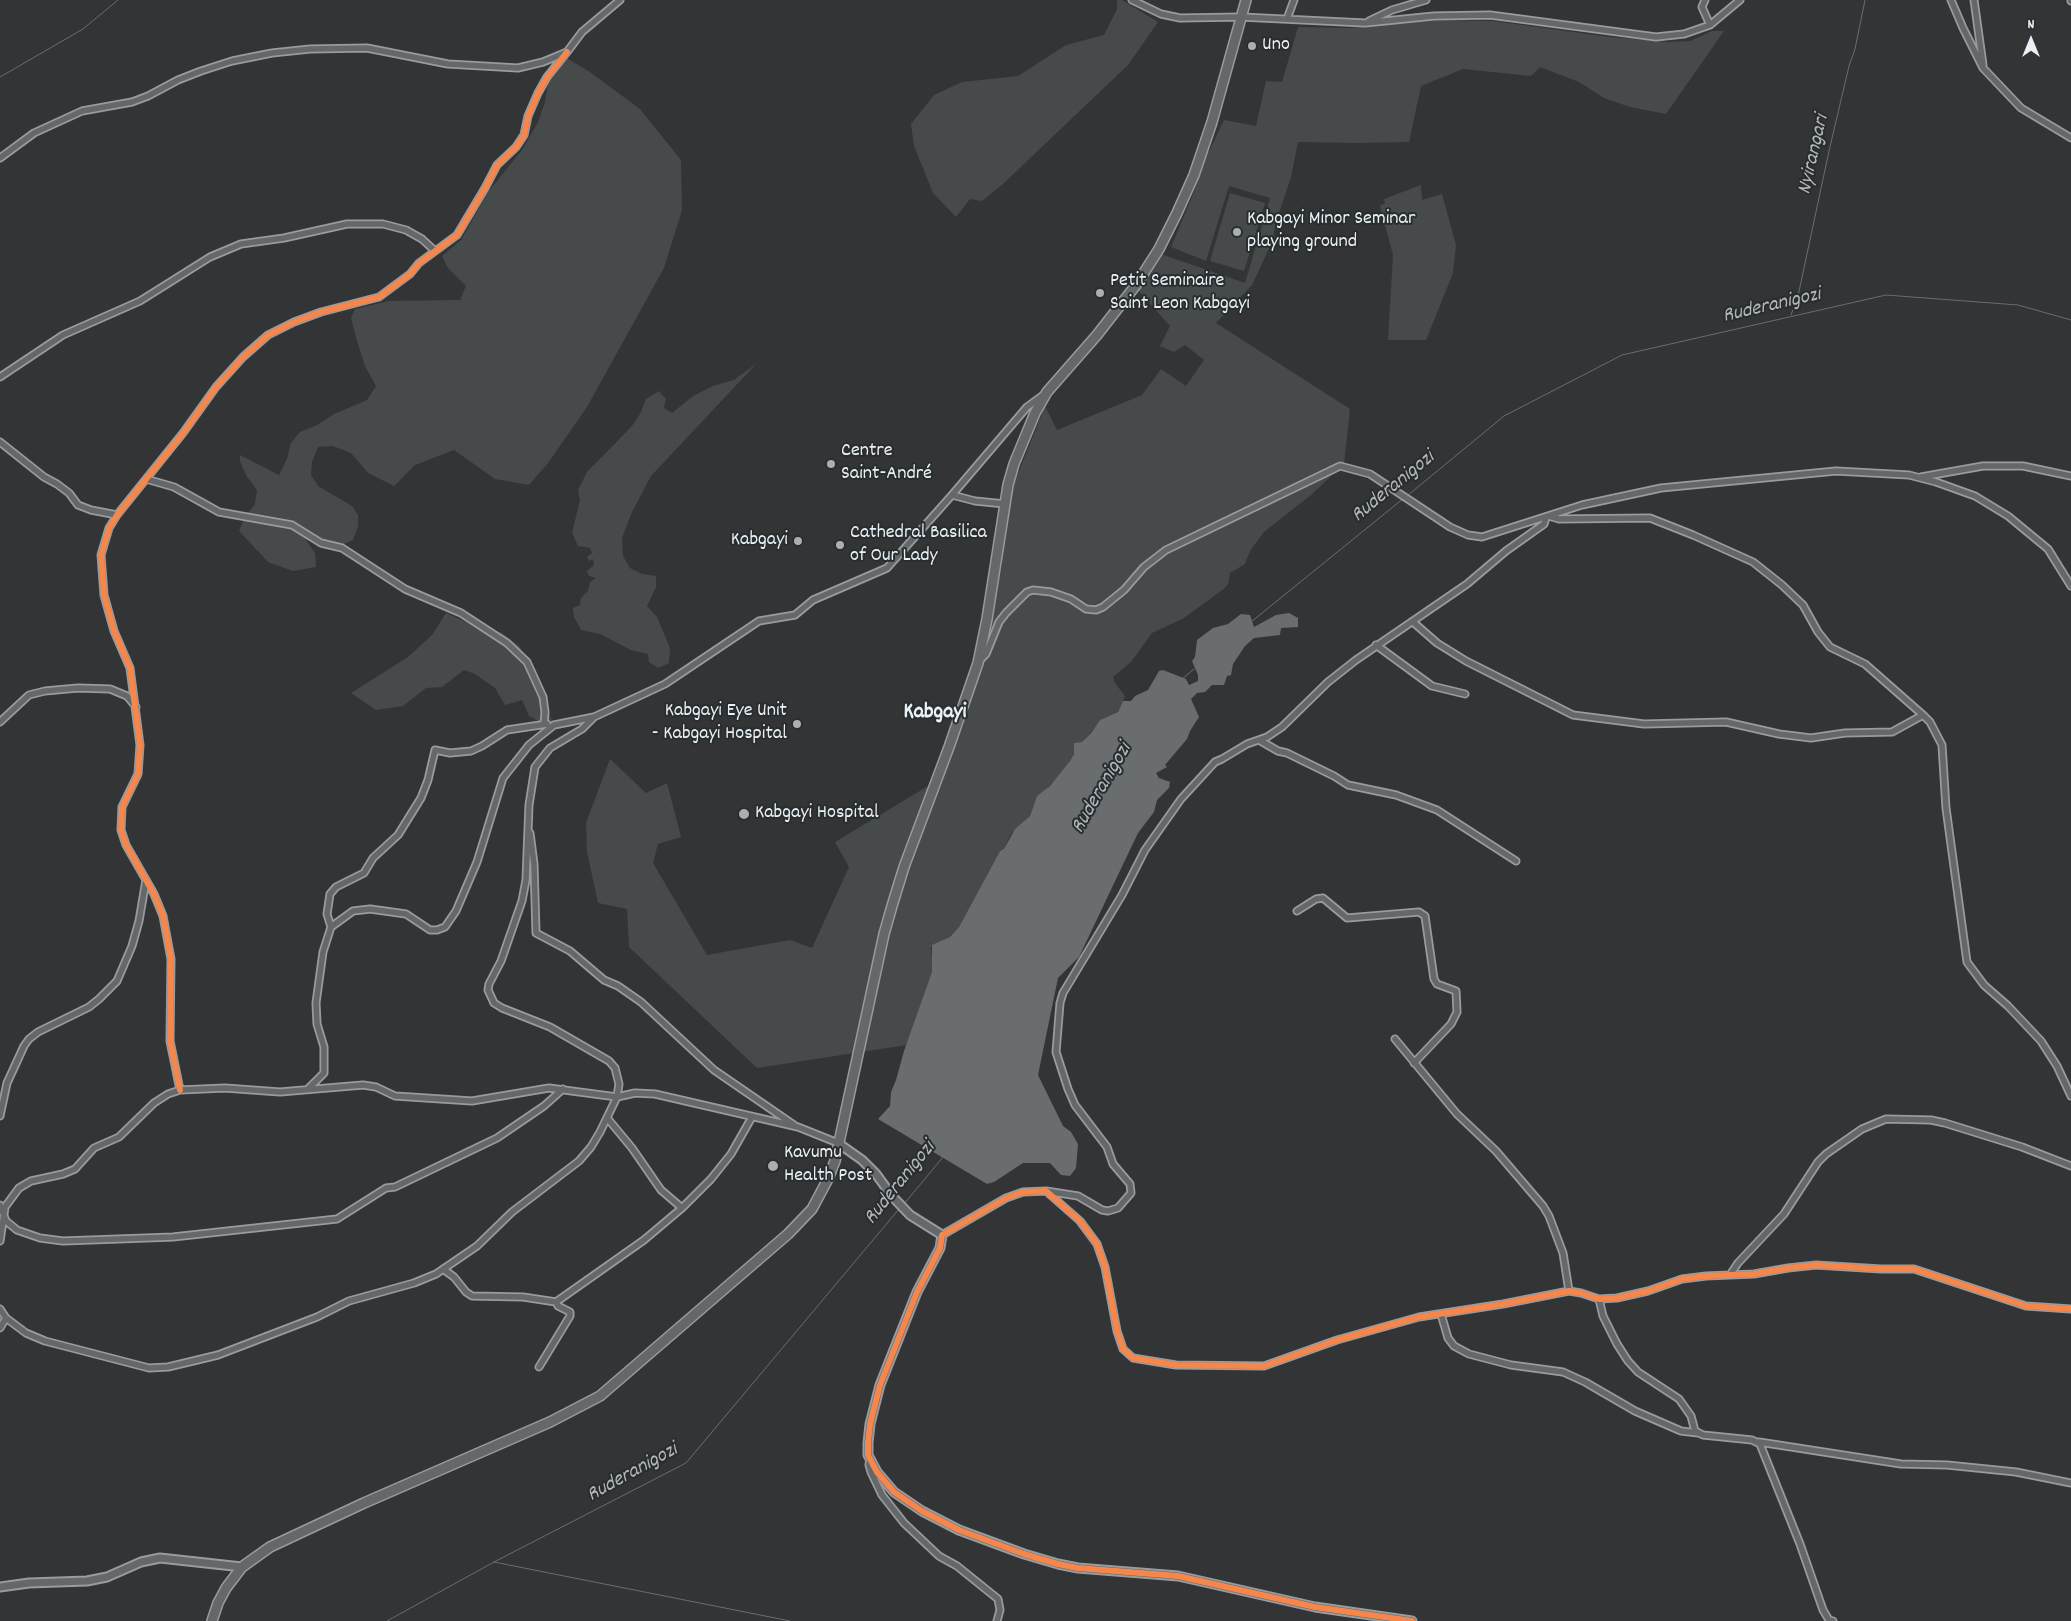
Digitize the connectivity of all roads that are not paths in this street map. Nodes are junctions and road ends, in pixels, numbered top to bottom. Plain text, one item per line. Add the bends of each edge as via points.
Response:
1 (620, 0) edge
2 (1132, 0) edge
3 (1246, 0) edge
4 (1294, 0) edge
5 (1426, 0) edge
6 (1705, 0) edge
7 (1740, 0) edge
8 (1951, 0) edge
9 (1974, 0) edge
10 (1241, 17) junction
11 (1287, 19) junction
12 (1365, 23) junction
13 (1710, 25) junction
14 (567, 52) junction
15 (1983, 68) junction
16 (2071, 138) edge
17 (0, 158) edge
18 (435, 251) junction
19 (0, 377) edge
20 (1047, 392) junction
21 (0, 442) edge
22 (2071, 476) edge
23 (1919, 477) junction
24 (146, 479) junction
25 (952, 495) junction
26 (1004, 504) junction
27 (116, 515) junction
28 (1548, 517) junction
29 (2071, 586) edge
30 (1414, 622) junction
31 (1376, 646) junction
32 (978, 663) junction
33 (1465, 694) dead end
34 (136, 707) junction
35 (1923, 715) junction
36 (594, 717) junction
37 (0, 722) edge
38 (544, 724) junction
39 (554, 725) junction
40 (1259, 740) junction
41 (528, 827) junction
42 (1516, 861) dead end
43 (146, 880) junction
44 (1297, 911) dead end
45 (331, 927) junction
46 (1395, 1039) dead end
47 (1414, 1063) junction
48 (308, 1089) junction
49 (563, 1089) junction
50 (180, 1090) junction
51 (2071, 1096) edge
52 (616, 1097) junction
53 (0, 1116) edge
54 (752, 1117) junction
55 (608, 1119) junction
56 (798, 1127) junction
57 (838, 1143) junction
58 (2071, 1166) edge
59 (1046, 1191) junction
60 (0, 1205) edge
61 (682, 1208) junction
62 (3, 1214) junction
63 (942, 1235) junction
64 (0, 1241) edge
65 (443, 1269) junction
66 (1730, 1275) junction
67 (1569, 1291) junction
68 (1599, 1299) junction
69 (556, 1302) junction
70 (0, 1309) edge
71 (2071, 1309) edge
72 (1441, 1314) junction
73 (6, 1318) junction
74 (0, 1328) edge
75 (539, 1366) dead end
76 (1698, 1433) junction
77 (1758, 1442) junction
78 (870, 1459) junction
79 (2071, 1483) edge
80 (242, 1567) junction
81 (0, 1587) edge
82 (212, 1621) edge
83 (997, 1621) edge
84 (1412, 1621) edge
85 (1833, 1621) edge

1 - 14 street via 582,32
2 - 10 street via 1161,14 1180,18
3 - 10 highway
4 - 11 street
5 - 12 street via 1392,10
6 - 13 street via 1702,7
7 - 13 street
8 - 15 street
9 - 15 street
10 - 11 street
10 - 20 highway via 1194,175 1159,249 1122,303
11 - 12 street
12 - 13 street via 1434,16 1490,15 1656,37 1684,34
14 - 17 street via 543,62 503,69 442,63 377,49 310,49 272,53 201,71 132,102 82,111 34,133
14 - 18 street via 538,93 524,135 497,165 456,235
15 - 16 street via 2021,108
18 - 19 street via 406,230 383,224 347,224 241,244 210,257 140,301 62,335
18 - 24 street via 379,296 321,312 268,335 216,387
20 - 25 street via 1028,407
20 - 26 highway via 1034,413 1014,464
21 - 27 street via 44,477 69,492 78,505
22 - 23 street via 2024,466 1983,466
23 - 28 street via 1836,471 1743,479 1632,493
23 - 29 street via 1975,496 2020,524 2048,549
24 - 27 street
24 - 38 street via 174,487 219,512 292,525 321,543 342,548 405,589 461,613 507,643 527,662 543,697
25 - 26 street
25 - 36 street via 888,568 813,600 795,615 759,621 665,684
26 - 32 highway
27 - 34 street via 104,542 102,579 109,616 130,668
28 - 30 street via 1544,524
28 - 32 street via 1476,536 1450,527 1370,474 1344,466 1335,467 1166,550 1144,567 1124,590 1096,610 1086,610 1052,592 1027,592 999,622 986,654
28 - 35 street via 1650,518 1753,562 1803,605 1830,647 1865,664
30 - 31 street
30 - 35 street via 1437,643 1458,656 1573,715 1644,724 1726,722 1811,738 1892,732
31 - 33 street via 1432,686
31 - 40 street via 1328,682 1282,727
32 - 57 highway via 892,906
34 - 37 street via 127,696 110,689 60,689 29,695
34 - 43 street via 141,756 138,774 122,807 121,830
35 - 51 street via 1942,745 1946,808 1967,962 1981,981 2041,1041
36 - 39 street
36 - 41 street via 582,729 550,748 535,767
38 - 39 street
38 - 45 street via 507,730 471,750 450,753 434,750 421,798 398,834 373,858 364,873 336,887 330,894 327,914
39 - 45 street via 529,745 503,778 477,862 456,911 445,927 430,930 406,914 370,909 348,913
40 - 42 street via 1348,785 1396,795 1437,810
40 - 59 street via 1215,762 1181,799 1145,850 1060,1002 1056,1052 1068,1089 1075,1105 1107,1146 1113,1164 1130,1184 1131,1192 1118,1208 1108,1211 1078,1196
41 - 52 street via 522,901 489,984 490,997 502,1008 550,1027 609,1061 618,1075
41 - 56 street via 534,864 536,934 570,951 604,980 641,1002 714,1070
43 - 50 street via 159,904 170,947 169,1026
43 - 53 street via 132,946 116,981 88,1007 29,1039 7,1083
44 - 47 street via 1323,898 1347,918 1419,912 1425,916 1434,979 1437,984 1456,991 1457,1012 1451,1024
45 - 48 street via 323,952 316,1003 317,1024 324,1047 324,1073
46 - 47 street
47 - 67 street via 1457,1114 1512,1168 1549,1216 1563,1253
48 - 49 street via 363,1085 395,1096 472,1101 540,1089
48 - 50 street via 280,1092 225,1088
49 - 52 street
49 - 62 street via 497,1138 395,1187 386,1188 337,1219 173,1238 63,1241 27,1235 11,1227
50 - 62 street via 161,1098 119,1137 90,1150 75,1169 25,1184 8,1200
52 - 54 street via 635,1093 667,1095
52 - 55 street
54 - 56 street
54 - 61 street via 731,1154
55 - 61 street via 661,1190
55 - 65 street via 579,1161 512,1212 477,1246
56 - 57 street
57 - 63 street via 876,1174 910,1215
57 - 80 highway via 828,1179 812,1209 799,1223 600,1396 550,1422 286,1538
58 - 66 street via 1945,1123 1886,1119 1862,1129 1818,1162 1784,1214
59 - 63 street via 1022,1192 1006,1198
59 - 72 street via 1080,1221 1097,1244 1105,1267 1119,1341 1133,1358 1176,1365 1264,1366 1393,1323
60 - 62 street
61 - 69 street via 644,1240
62 - 64 street
63 - 78 street via 940,1248 917,1292 880,1385 868,1443
65 - 69 street via 472,1296 523,1297
65 - 73 street via 414,1283 349,1301 230,1352 161,1368 134,1365 44,1341
66 - 68 street via 1682,1279 1636,1295
66 - 71 street via 1828,1265 1914,1269 2026,1306
67 - 68 street
67 - 72 street
68 - 76 street via 1603,1316 1628,1361 1638,1372 1678,1398 1688,1409
69 - 75 street via 570,1312 570,1316
70 - 73 street
72 - 76 street via 1448,1338 1454,1346 1469,1354 1511,1365 1564,1372 1634,1411 1681,1431
73 - 74 street
76 - 77 street
77 - 79 street via 1901,1464 1947,1464 2016,1472
77 - 85 street via 1764,1450 1823,1610 1828,1620
78 - 83 street via 871,1472 882,1495 904,1523 938,1556 957,1566 998,1599
78 - 84 street via 884,1482 906,1502 959,1530 1031,1556 1078,1568 1178,1576 1315,1607
80 - 81 street via 160,1558 96,1580
80 - 82 highway via 226,1588

